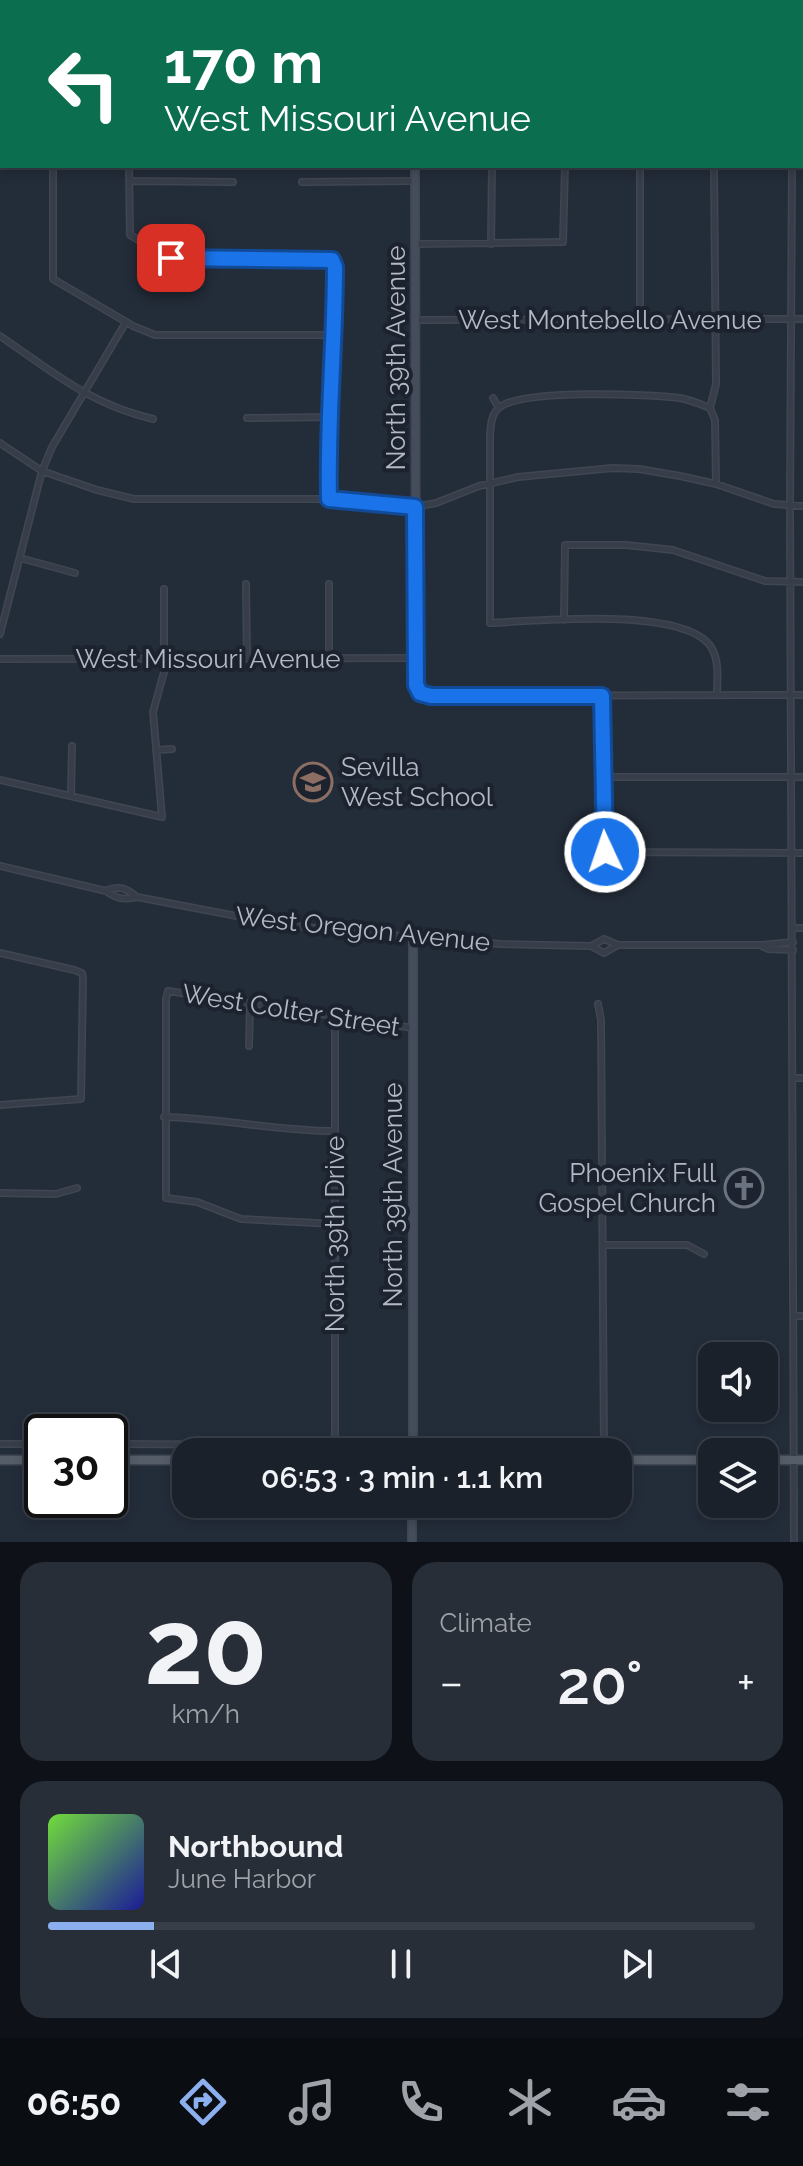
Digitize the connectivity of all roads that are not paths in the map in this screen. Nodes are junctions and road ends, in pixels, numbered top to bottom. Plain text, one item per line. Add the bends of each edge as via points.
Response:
1 (53, 168) edge
2 (129, 168) edge
3 (415, 168) edge
4 (492, 168) edge
5 (565, 168) edge
6 (640, 168) edge
7 (714, 168) edge
8 (792, 168) edge
9 (129, 181) junction
10 (415, 181) junction
11 (233, 182) dead end
12 (302, 182) dead end
13 (416, 244) junction
14 (491, 244) junction
15 (791, 319) junction
16 (803, 319) edge
17 (416, 320) junction
18 (640, 320) junction
19 (715, 320) junction
20 (126, 322) junction
21 (335, 335) junction
22 (0, 336) edge
23 (85, 393) junction
24 (493, 398) dead end
25 (499, 408) junction
26 (710, 408) junction
27 (329, 417) junction
28 (247, 418) dead end
29 (153, 419) dead end
30 (0, 443) edge
31 (42, 471) junction
32 (490, 483) junction
33 (716, 484) junction
34 (329, 499) junction
35 (803, 506) edge
36 (415, 507) junction
37 (790, 507) junction
38 (20, 558) junction
39 (75, 573) dead end
40 (791, 582) junction
41 (803, 582) edge
42 (246, 584) dead end
43 (329, 584) dead end
44 (164, 589) dead end
45 (564, 620) junction
46 (0, 634) edge
47 (164, 658) junction
48 (416, 658) junction
49 (0, 659) edge
50 (247, 659) junction
51 (329, 659) junction
52 (420, 693) joint
53 (717, 695) junction
54 (792, 695) junction
55 (803, 695) edge
56 (602, 696) junction
57 (72, 746) dead end
58 (172, 749) dead end
59 (157, 750) junction
60 (603, 777) junction
61 (792, 777) junction
62 (803, 777) edge
63 (0, 780) edge
64 (71, 796) junction
65 (793, 853) junction
66 (803, 853) edge
67 (0, 866) edge
68 (106, 891) junction
69 (137, 897) junction
70 (793, 928) junction
71 (803, 928) edge
72 (413, 939) junction
73 (793, 942) junction
74 (618, 945) junction
75 (761, 945) junction
76 (591, 946) junction
77 (793, 950) junction
78 (0, 953) edge
79 (250, 1003) junction
80 (598, 1004) dead end
81 (335, 1016) junction
82 (413, 1028) junction
83 (249, 1046) dead end
84 (793, 1078) junction
85 (803, 1078) edge
86 (0, 1105) edge
87 (164, 1117) junction
88 (335, 1131) junction
89 (77, 1188) dead end
90 (0, 1193) edge
91 (335, 1224) junction
92 (794, 1239) junction
93 (802, 1239) edge
94 (603, 1245) junction
95 (704, 1254) dead end
96 (794, 1316) junction
97 (803, 1316) edge
98 (335, 1438) edge
99 (413, 1438) edge
100 (604, 1438) edge
101 (0, 1444) edge
102 (24, 1444) edge
103 (128, 1444) edge
104 (172, 1445) edge
105 (0, 1460) edge
106 (24, 1460) edge
107 (128, 1460) edge
108 (172, 1460) edge
109 (632, 1460) edge
110 (698, 1460) edge
111 (778, 1460) edge
112 (799, 1460) edge
113 (412, 1518) edge
114 (412, 1542) edge
115 (794, 1542) edge

1 - 20 street via 53,279
2 - 9 street
3 - 10 street, North 39th Avenue
4 - 14 street
5 - 14 street via 563,242
6 - 18 street
7 - 19 street
8 - 15 street
9 - 11 street
9 - 21 street via 130,235 162,254 181,259 332,260
10 - 12 street
10 - 13 street, North 39th Avenue
13 - 14 street
13 - 17 street, North 39th Avenue
15 - 16 street, West Montebello Avenue
15 - 19 street, West Montebello Avenue
15 - 37 street
17 - 18 street, West Montebello Avenue
17 - 36 street, North 39th Avenue
18 - 19 street, West Montebello Avenue
19 - 26 street via 716,384
20 - 21 street via 166,335
20 - 23 street
21 - 27 street
22 - 23 street
23 - 29 street via 120,411
23 - 31 street
24 - 25 street
25 - 26 street via 517,400 607,394 683,398
25 - 32 street via 491,421
26 - 33 street via 715,420
27 - 28 street
27 - 34 street
30 - 31 street
31 - 34 street via 134,499
31 - 38 street
32 - 33 street via 613,468
32 - 36 street
32 - 45 street via 490,623
33 - 37 street
34 - 36 street
35 - 37 street
36 - 48 street, North 39th Avenue
37 - 40 street
38 - 39 street
38 - 46 street
40 - 41 street
40 - 45 street via 738,574 673,550 565,545
40 - 54 street
42 - 50 street
43 - 51 street
44 - 47 street
45 - 53 street via 621,618 694,634 714,645
47 - 49 street, West Missouri Avenue
47 - 50 street, West Missouri Avenue
47 - 59 street via 154,707
48 - 51 street, West Missouri Avenue
48 - 52 street, North 39th Avenue
50 - 51 street, West Missouri Avenue
52 - 56 street
53 - 54 street
53 - 56 street
54 - 55 street
54 - 61 street
56 - 60 street
57 - 64 street
58 - 59 street
59 - 64 street via 162,817
60 - 61 street
60 - 65 street via 605,852
61 - 62 street
61 - 65 street
63 - 64 street
65 - 66 street
65 - 70 street
67 - 68 street, West Oregon Avenue
68 - 69 street, West Oregon Avenue via 125,900
68 - 69 street, West Oregon Avenue via 119,887
69 - 72 street, West Oregon Avenue via 273,923
70 - 71 street
70 - 73 street
72 - 76 street, West Oregon Avenue
72 - 82 street, North 39th Avenue
73 - 75 street, West Oregon Avenue
73 - 77 street
74 - 75 street, West Oregon Avenue
74 - 76 street, West Oregon Avenue via 604,939
74 - 76 street, West Oregon Avenue via 604,953
75 - 77 street, West Oregon Avenue
77 - 84 street
78 - 86 street via 82,973 81,1099
79 - 81 street, West Colter Street
79 - 83 street
79 - 87 street, West Colter Street via 168,991
80 - 94 street
81 - 82 street, West Colter Street
81 - 88 street, North 39th Drive
82 - 99 street, North 39th Avenue
84 - 85 street
84 - 92 street
87 - 88 street
87 - 91 street via 166,1198 197,1202 241,1219
88 - 91 street, North 39th Drive
89 - 90 street via 56,1194
91 - 98 street, North 39th Drive
92 - 93 street
92 - 96 street
94 - 95 street via 687,1245
94 - 100 street
96 - 97 street
96 - 112 street
101 - 102 street
103 - 104 street
105 - 106 main road
107 - 108 main road
109 - 110 main road
111 - 112 main road
112 - 115 street
113 - 114 street

